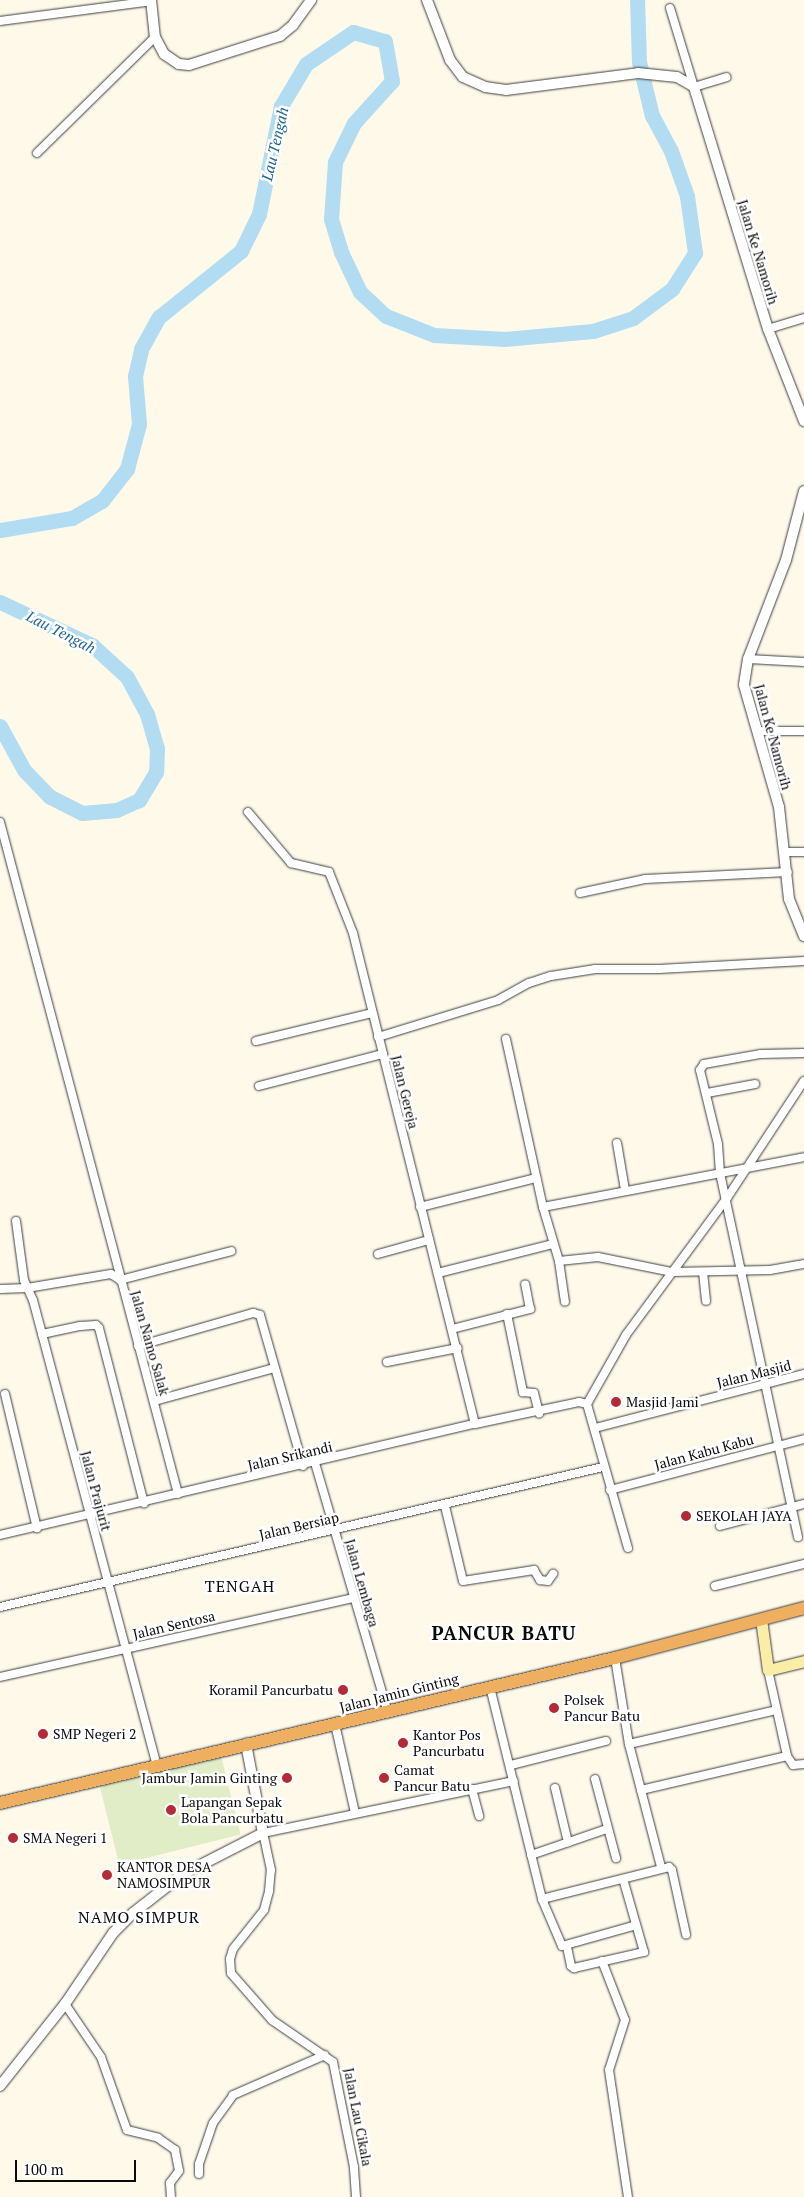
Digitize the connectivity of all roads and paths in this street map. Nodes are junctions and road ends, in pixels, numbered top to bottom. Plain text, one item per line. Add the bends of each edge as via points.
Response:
1 (311, 0) edge
2 (427, 0) edge
3 (151, 1) edge
4 (670, 8) dead end
5 (0, 21) edge
6 (155, 37) junction
7 (727, 77) dead end
8 (694, 87) junction
9 (37, 153) dead end
10 (804, 318) edge
11 (768, 329) junction
12 (804, 422) edge
13 (804, 491) edge
14 (748, 659) junction
15 (804, 662) edge
16 (757, 731) junction
17 (804, 731) edge
18 (248, 812) dead end
19 (0, 822) edge
20 (785, 852) junction
21 (804, 852) edge
22 (788, 872) junction
23 (580, 893) dead end
24 (804, 936) edge
25 (804, 961) edge
26 (372, 1013) junction
27 (378, 1036) junction
28 (506, 1038) dead end
29 (256, 1041) dead end
30 (804, 1053) edge
31 (383, 1054) junction
32 (804, 1081) edge
33 (755, 1084) dead end
34 (259, 1086) dead end
35 (707, 1093) junction
36 (617, 1143) dead end
37 (804, 1157) edge
38 (746, 1168) junction
39 (720, 1173) junction
40 (536, 1178) junction
41 (625, 1190) junction
42 (726, 1198) junction
43 (420, 1207) junction
44 (543, 1207) junction
45 (16, 1221) dead end
46 (429, 1240) junction
47 (552, 1244) junction
48 (231, 1251) dead end
49 (378, 1254) dead end
50 (559, 1261) junction
51 (804, 1264) edge
52 (740, 1270) junction
53 (672, 1272) junction
54 (703, 1272) junction
55 (438, 1273) junction
56 (120, 1280) junction
57 (525, 1284) dead end
58 (27, 1288) junction
59 (0, 1289) edge
60 (706, 1301) dead end
61 (565, 1302) dead end
62 (508, 1314) junction
63 (452, 1329) junction
64 (42, 1334) junction
65 (138, 1346) junction
66 (458, 1348) junction
67 (387, 1362) dead end
68 (276, 1368) junction
69 (804, 1374) edge
70 (764, 1384) junction
71 (5, 1394) dead end
72 (154, 1401) junction
73 (587, 1404) junction
74 (539, 1412) junction
75 (475, 1424) junction
76 (595, 1428) junction
77 (804, 1439) edge
78 (778, 1445) junction
79 (315, 1463) junction
80 (303, 1466) junction
81 (603, 1467) junction
82 (610, 1490) junction
83 (178, 1494) junction
84 (144, 1503) junction
85 (804, 1504) edge
86 (445, 1506) junction
87 (790, 1508) junction
88 (90, 1516) junction
89 (720, 1526) dead end
90 (37, 1528) junction
91 (333, 1530) junction
92 (0, 1536) edge
93 (798, 1537) dead end
94 (628, 1548) dead end
95 (804, 1564) edge
96 (553, 1574) dead end
97 (108, 1583) junction
98 (715, 1586) dead end
99 (353, 1598) junction
100 (0, 1607) edge
101 (804, 1608) edge
102 (761, 1619) junction
103 (125, 1649) junction
104 (615, 1658) junction
105 (804, 1661) edge
106 (768, 1670) junction
107 (0, 1677) edge
108 (490, 1687) junction
109 (387, 1710) junction
110 (776, 1710) junction
111 (335, 1724) junction
112 (606, 1741) dead end
113 (246, 1744) junction
114 (629, 1744) junction
115 (787, 1756) junction
116 (804, 1764) edge
117 (511, 1765) junction
118 (157, 1766) junction
119 (595, 1779) dead end
120 (514, 1781) junction
121 (555, 1788) dead end
122 (472, 1790) junction
123 (641, 1790) junction
124 (0, 1803) edge
125 (355, 1813) junction
126 (479, 1816) dead end
127 (607, 1829) junction
128 (264, 1833) junction
129 (568, 1842) junction
130 (531, 1855) junction
131 (616, 1858) dead end
132 (661, 1867) junction
133 (623, 1880) junction
134 (542, 1899) junction
135 (636, 1925) junction
136 (686, 1934) dead end
137 (567, 1947) junction
138 (602, 1961) junction
139 (65, 2004) junction
140 (325, 2055) junction
141 (0, 2086) edge
142 (199, 2174) dead end
143 (171, 2197) edge
144 (356, 2197) edge
145 (628, 2197) edge

1 - 6 street via 293,25 280,36 196,64 184,65 172,60 164,54
2 - 8 street via 450,60 463,77 485,87 506,90 638,73 677,77
3 - 5 street
3 - 6 street
4 - 8 street
6 - 9 street
7 - 8 street
8 - 11 street, Jalan Ke Namorih
10 - 11 street
11 - 12 street, Jalan Ke Namorih
13 - 14 street, Jalan Ke Namorih via 786,560
14 - 15 street
14 - 16 street, Jalan Ke Namorih via 744,693
16 - 17 street
16 - 20 street, Jalan Ke Namorih via 779,807
18 - 26 street, Jalan Gereja via 291,862 329,872 353,933
19 - 56 street
20 - 21 street
20 - 22 street, Jalan Ke Namorih
22 - 23 street via 645,878
22 - 24 street, Jalan Ke Namorih via 788,899
25 - 27 street via 659,970 595,970 551,976 529,983 498,1000
26 - 27 street, Jalan Gereja
26 - 29 street
27 - 31 street, Jalan Gereja
28 - 40 street
30 - 35 street via 761,1054 704,1064 700,1070
31 - 34 street
31 - 43 street, Jalan Gereja
32 - 38 street
33 - 35 street
35 - 39 street
36 - 41 street
37 - 38 street
38 - 39 street
38 - 42 street
39 - 41 street
39 - 42 street
40 - 43 street
40 - 44 street
41 - 44 street
42 - 52 street
42 - 53 street
43 - 46 street, Jalan Gereja
44 - 47 street
45 - 58 street, Jalan Prajurit
46 - 49 street
46 - 55 street, Jalan Gereja
47 - 50 street
47 - 55 street
48 - 56 street, Jalan Namo Salak
50 - 53 street via 598,1257
50 - 61 street
51 - 52 street via 770,1270
52 - 54 street
52 - 70 street
53 - 54 street
53 - 73 street via 626,1335
54 - 60 street
55 - 63 street, Jalan Gereja
56 - 58 street via 111,1274
56 - 65 street, Jalan Namo Salak
57 - 62 street via 530,1309
58 - 59 street
58 - 64 street, Jalan Prajurit
62 - 63 street
62 - 74 street via 523,1392 534,1393
63 - 66 street, Jalan Gereja
64 - 84 street via 80,1326 96,1325 99,1328
64 - 88 street, Jalan Prajurit
65 - 68 street via 260,1314
65 - 72 street, Jalan Namo Salak
66 - 67 street
66 - 75 street, Jalan Gereja
68 - 72 street
68 - 80 street
69 - 70 street, Jalan Masjid
70 - 76 street, Jalan Masjid
70 - 78 street
71 - 90 street
72 - 83 street, Jalan Namo Salak
73 - 74 street, Jalan Srikandi via 578,1402
73 - 76 street
74 - 75 street, Jalan Srikandi
75 - 79 street, Jalan Srikandi
76 - 81 street
77 - 78 street, Jalan Kabu Kabu
78 - 82 street, Jalan Kabu Kabu
78 - 87 street
79 - 80 street, Jalan Srikandi
79 - 91 street, Jalan Lembaga
80 - 83 street, Jalan Srikandi
81 - 82 street
81 - 86 street, Jalan Bersiap
82 - 94 street
83 - 84 street, Jalan Srikandi
84 - 88 street, Jalan Srikandi
85 - 87 street
86 - 91 street, Jalan Bersiap
86 - 96 street via 463,1581 534,1570 540,1580 548,1581
87 - 89 street
87 - 93 street
88 - 90 street, Jalan Srikandi
88 - 97 street, Jalan Prajurit
90 - 92 street, Jalan Srikandi
91 - 97 street, Jalan Bersiap
91 - 99 street, Jalan Lembaga
95 - 98 street
97 - 100 street, Jalan Bersiap
97 - 103 street, Jalan Prajurit
99 - 103 street, Jalan Sentosa
99 - 109 street, Jalan Lembaga
101 - 102 highway, Jalan Jamin Ginting
102 - 104 highway, Jalan Jamin Ginting
102 - 106 main road
103 - 107 street, Jalan Sentosa
103 - 118 street, Jalan Prajurit
104 - 108 highway, Jalan Jamin Ginting
104 - 114 street
105 - 106 main road
106 - 110 street
108 - 109 highway, Jalan Jamin Ginting
108 - 117 street
109 - 111 highway, Jalan Jamin Ginting
110 - 114 street
110 - 115 street
111 - 113 highway, Jalan Jamin Ginting
111 - 125 street
112 - 117 street
113 - 118 highway, Jalan Jamin Ginting
113 - 128 street, Jalan Lau Cikala
114 - 123 street
115 - 116 street via 793,1765
115 - 123 street
117 - 120 street
118 - 124 highway, Jalan Jamin Ginting
119 - 127 street
120 - 122 street
120 - 130 street
121 - 129 street
122 - 125 street
122 - 126 street
123 - 132 street
125 - 128 street
127 - 129 street
127 - 131 street
128 - 139 street via 183,1874 133,1913 113,1933
128 - 140 street, Jalan Lau Cikala via 271,1870 269,1891 264,1910 233,1949 231,1972 272,2020
129 - 130 street
130 - 134 street
132 - 133 street
132 - 136 street via 672,1870
133 - 134 street
133 - 135 street
134 - 137 street via 556,1938
135 - 137 street
135 - 138 street via 644,1952
137 - 138 street via 572,1968
138 - 145 street via 625,2020 609,2070
139 - 141 street
139 - 143 street via 101,2057 125,2129 158,2138 175,2150 179,2171 170,2183
140 - 142 street via 233,2094 213,2123
140 - 144 street, Jalan Lau Cikala via 334,2065 354,2167

